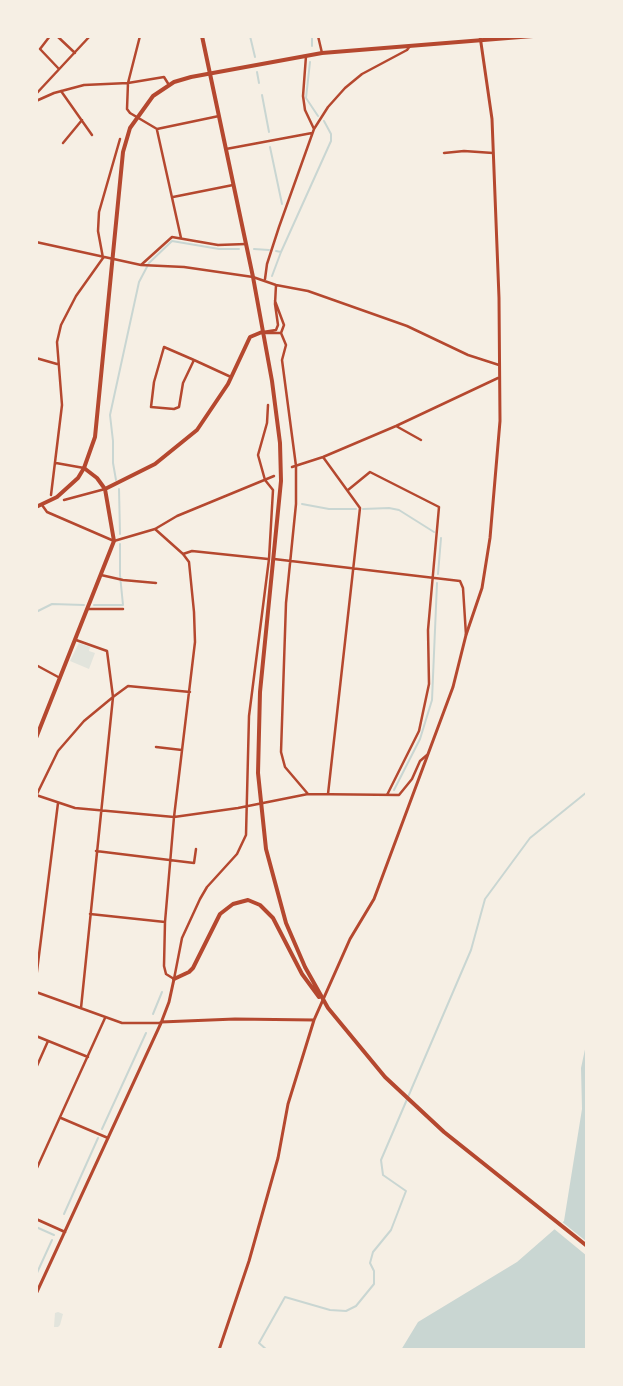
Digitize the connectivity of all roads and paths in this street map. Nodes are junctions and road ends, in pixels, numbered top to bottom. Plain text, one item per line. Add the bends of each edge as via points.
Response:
1 (50, 36) edge
2 (57, 36) edge
3 (90, 36) edge
4 (140, 36) edge
5 (202, 36) edge
6 (318, 36) edge
7 (533, 36) edge
8 (480, 38) edge
9 (411, 45) junction
10 (75, 53) junction
11 (322, 53) junction
12 (306, 55) junction
13 (59, 69) junction
14 (210, 74) junction
15 (128, 83) junction
16 (169, 85) junction
17 (61, 91) junction
18 (36, 94) edge
19 (36, 101) edge
20 (219, 116) junction
21 (137, 117) junction
22 (82, 120) junction
23 (157, 129) junction
24 (314, 129) junction
25 (312, 133) junction
26 (92, 135) dead end
27 (120, 139) dead end
28 (63, 144) dead end
29 (226, 149) junction
30 (444, 153) dead end
31 (493, 153) junction
32 (233, 185) junction
33 (173, 197) junction
34 (181, 238) junction
35 (36, 242) edge
36 (246, 244) junction
37 (103, 258) junction
38 (112, 259) junction
39 (143, 265) junction
40 (253, 277) junction
41 (266, 280) junction
42 (276, 285) junction
43 (274, 299) junction
44 (262, 332) junction
45 (281, 333) junction
46 (36, 358) edge
47 (194, 360) junction
48 (57, 364) junction
49 (499, 365) junction
50 (231, 377) junction
51 (498, 378) junction
52 (268, 405) dead end
53 (396, 426) junction
54 (421, 440) dead end
55 (323, 457) junction
56 (56, 463) junction
57 (294, 467) junction
58 (84, 468) junction
59 (274, 476) dead end
60 (265, 480) junction
61 (105, 489) junction
62 (348, 490) junction
63 (52, 495) dead end
64 (64, 500) dead end
65 (42, 505) junction
66 (36, 507) edge
67 (154, 529) junction
68 (114, 541) junction
69 (183, 554) junction
70 (269, 559) junction
71 (290, 561) junction
72 (353, 569) junction
73 (101, 575) junction
74 (433, 578) junction
75 (156, 583) dead end
76 (88, 609) junction
77 (123, 609) dead end
78 (466, 636) junction
79 (76, 640) junction
80 (36, 665) edge
81 (60, 678) junction
82 (190, 692) junction
83 (114, 697) junction
84 (36, 738) edge
85 (156, 747) dead end
86 (182, 750) junction
87 (430, 752) junction
88 (308, 794) junction
89 (328, 794) junction
90 (387, 795) junction
91 (36, 796) edge
92 (58, 803) junction
93 (247, 806) junction
94 (102, 810) junction
95 (174, 817) junction
96 (196, 849) dead end
97 (96, 851) junction
98 (170, 860) junction
99 (90, 914) junction
100 (165, 922) junction
101 (36, 979) edge
102 (174, 980) junction
103 (36, 992) edge
104 (81, 1008) junction
105 (328, 1008) junction
106 (105, 1018) junction
107 (314, 1020) junction
108 (161, 1022) junction
109 (36, 1036) edge
110 (48, 1041) junction
111 (88, 1057) junction
112 (36, 1068) edge
113 (61, 1118) junction
114 (108, 1138) junction
115 (37, 1169) edge
116 (36, 1219) edge
117 (65, 1232) junction
118 (587, 1246) edge
119 (36, 1294) edge
120 (219, 1350) edge

1 - 13 street via 40,49
2 - 10 street
3 - 10 street
4 - 15 street
5 - 14 main road
6 - 11 street
7 - 8 main road
8 - 9 main road
8 - 31 street via 492,119
9 - 11 main road
9 - 24 street via 345,88
10 - 13 street
11 - 12 main road
12 - 14 main road
12 - 24 street via 303,96 305,110
13 - 18 street
14 - 16 main road
14 - 20 main road
15 - 16 street via 164,78
15 - 17 street via 84,84
15 - 21 street via 126,109
16 - 21 main road via 153,96
17 - 19 street
17 - 22 street
20 - 23 street
20 - 29 main road
21 - 23 street
21 - 38 main road via 123,152
22 - 26 street
22 - 28 street
23 - 33 street
24 - 25 street
25 - 29 street
25 - 41 street via 267,264
27 - 37 street via 99,212 98,231
29 - 32 main road
30 - 31 street
31 - 49 street
32 - 33 street
32 - 36 main road
33 - 34 street
34 - 36 street via 218,245
34 - 39 street via 172,237
35 - 37 street
36 - 40 main road
37 - 38 street
37 - 48 street via 76,296 61,325
38 - 39 street
38 - 58 main road via 95,437
39 - 40 street
40 - 41 street
40 - 44 main road
41 - 42 street
42 - 43 street
42 - 49 street via 308,291 407,326 468,355
43 - 44 street via 277,328
43 - 45 street via 284,325
44 - 45 street
44 - 50 main road via 250,337
44 - 105 main road via 280,443 281,481 258,719 262,825 271,873 286,923
45 - 57 street via 286,345 282,360
46 - 48 street
47 - 47 street via 183,383 179,407 174,410 150,407 164,347
47 - 50 street
48 - 56 street via 62,405
49 - 51 street
50 - 61 main road via 197,430 155,464
51 - 53 street
51 - 78 street via 500,421 490,538 482,588
52 - 60 street via 267,423 258,455
53 - 54 street
53 - 55 street
55 - 57 street
55 - 62 street
56 - 58 street
56 - 63 street
57 - 71 street via 296,504
58 - 61 main road
58 - 65 main road via 68,489
59 - 60 street
60 - 67 street via 177,516
60 - 70 street via 273,490
61 - 64 street
61 - 68 main road
62 - 72 street via 360,508
62 - 74 street via 370,472 439,507
65 - 66 main road
65 - 68 street via 47,512
67 - 68 street
67 - 69 street
68 - 73 main road
69 - 70 street via 192,551
69 - 82 street via 189,562 194,612
70 - 71 street
70 - 93 street via 249,716
71 - 72 street
71 - 88 street via 281,752 285,767
72 - 74 street
72 - 89 street
73 - 75 street
73 - 76 main road
74 - 78 street via 460,581
74 - 90 street via 428,630 429,684 425,707 417,736
76 - 77 street
76 - 79 main road
78 - 87 street via 453,688
79 - 81 main road
79 - 83 street via 107,651
80 - 81 street
81 - 84 main road
82 - 83 street via 128,686
82 - 86 street
83 - 91 street via 84,720 58,751
83 - 94 street
85 - 86 street
86 - 95 street
87 - 90 street via 420,761 412,779 399,795
87 - 107 street via 374,899 350,939
88 - 89 street
88 - 93 street
89 - 90 street
91 - 92 street
92 - 94 street
92 - 101 street
93 - 95 street
93 - 102 street via 242,847 200,899 182,938
94 - 95 street
94 - 97 street
95 - 98 street
96 - 98 street via 194,863
97 - 98 street
97 - 99 street
98 - 100 street
99 - 100 street
99 - 104 street
100 - 102 street via 164,966 166,974
102 - 105 main road via 189,972 216,919 233,904 248,900 265,909 273,918 302,974
102 - 108 street
103 - 104 street
104 - 106 street
105 - 118 main road via 368,1059 444,1132
106 - 108 street via 122,1023
106 - 111 street
107 - 108 street
107 - 120 street via 288,1104 278,1158 249,1261
108 - 114 street
109 - 110 street
110 - 111 street
110 - 112 street
111 - 113 street
113 - 114 street
113 - 115 street
114 - 117 street
116 - 117 street
117 - 119 street

